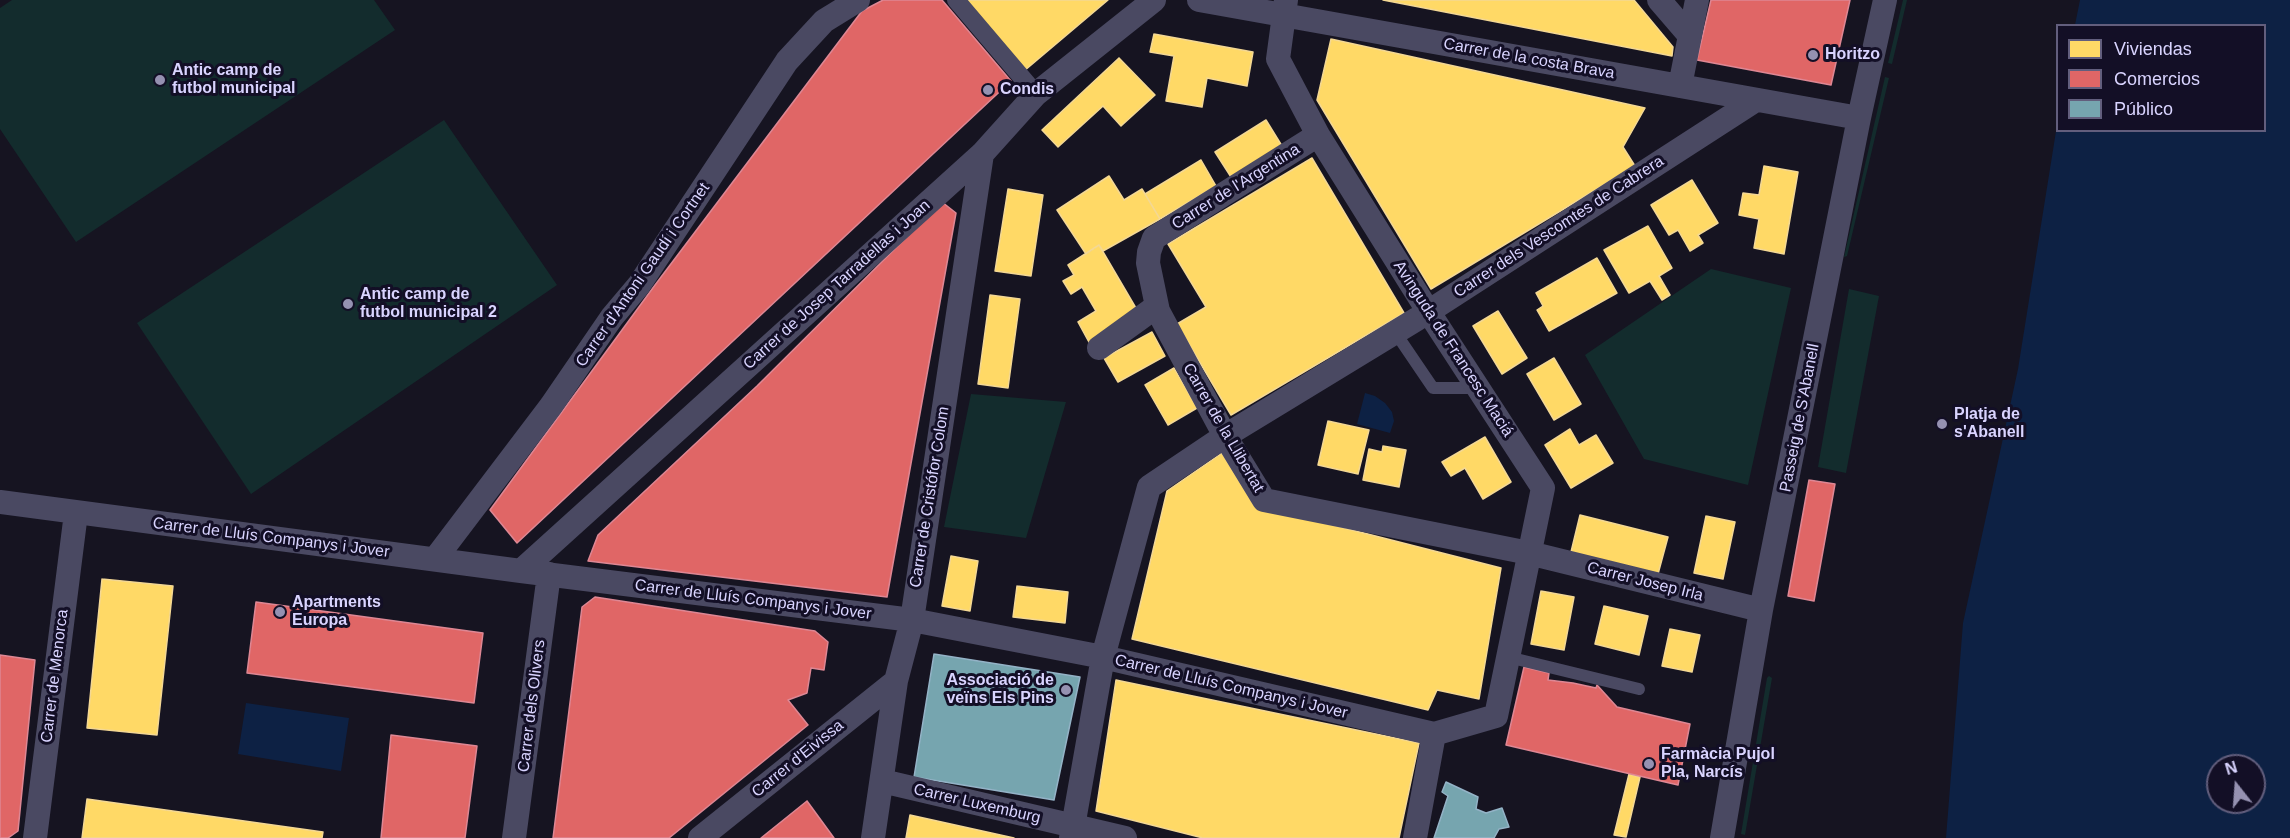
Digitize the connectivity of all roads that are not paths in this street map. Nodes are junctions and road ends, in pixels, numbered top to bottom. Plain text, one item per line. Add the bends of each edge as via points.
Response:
1 (858, 0) edge
2 (956, 0) edge
3 (1154, 0) edge
4 (1200, 0) edge
5 (1659, 0) edge
6 (1697, 0) edge
7 (1885, 0) edge
8 (1285, 7) edge
9 (1690, 36) junction
10 (1680, 86) junction
11 (1036, 94) junction
12 (1756, 99) junction
13 (1859, 118) junction
14 (1318, 135) junction
15 (982, 154) junction
16 (1154, 238) joint
17 (1157, 306) junction
18 (1428, 311) junction
19 (1395, 332) junction
20 (1099, 348) dead end
21 (1478, 388) junction
22 (1225, 436) junction
23 (0, 502) edge
24 (76, 513) junction
25 (1528, 553) junction
26 (435, 559) junction
27 (521, 572) junction
28 (549, 574) junction
29 (1761, 610) junction
30 (912, 620) junction
31 (1103, 657) junction
32 (1508, 657) junction
33 (896, 681) junction
34 (1639, 689) dead end
35 (1496, 716) joint
36 (1434, 734) junction
37 (882, 781) junction
38 (1072, 832) edge
39 (35, 838) edge
40 (514, 838) edge
41 (700, 838) edge
42 (873, 838) edge
43 (1125, 838) edge
44 (1415, 838) edge
45 (1722, 838) edge

1 - 26 street, Carrer d'Antoni Gaudí i Cortnet via 824,21 787,61 639,285
2 - 11 street
3 - 11 street, Carrer de Josep Tarradellas i Joan
4 - 8 street, Carrer de la costa Brava
5 - 9 street
6 - 9 street
7 - 13 street, Passeig de S'Abanell
8 - 10 street, Carrer de la costa Brava
8 - 14 street, Avinguda de Francesc Maciá via 1278,59
9 - 10 street
10 - 12 street, Carrer de la costa Brava
11 - 15 street, Carrer de Josep Tarradellas i Joan
12 - 13 street, Carrer de la costa Brava
12 - 18 street, Carrer dels Vescomtes de Cabrera
13 - 29 street, Passeig de S'Abanell
14 - 16 street, Carrer de l'Argentina
14 - 18 street, Avinguda de Francesc Maciá
15 - 27 street, Carrer de Josep Tarradellas i Joan
15 - 30 street, Carrer de Cristófor Colom
16 - 17 street, Carrer de la Llibertat via 1148,263
17 - 20 street
17 - 22 street, Carrer de la Llibertat
18 - 19 street, Carrer dels Vescomtes de Cabrera
18 - 21 street, Avinguda de Francesc Maciá
19 - 21 lane via 1433,388
19 - 22 street, Carrer dels Vescomtes de Cabrera
21 - 25 street, Avinguda de Francesc Maciá via 1543,488
22 - 25 street, Carrer de la Llibertat via 1264,500
22 - 31 street, Carrer dels Vescomtes de Cabrera via 1149,487
23 - 24 street, Carrer de Lluís Companys i Jover
24 - 26 street, Carrer de Lluís Companys i Jover
24 - 39 street, Carrer de Menorca
25 - 29 street, Carrer Josep Irla
25 - 32 street, Avinguda de Francesc Maciá
26 - 27 street, Carrer de Lluís Companys i Jover
27 - 28 street, Carrer de Lluís Companys i Jover
28 - 30 street, Carrer de Lluís Companys i Jover
28 - 40 street, Carrer dels Olivers
29 - 45 street, Passeig de S'Abanell
30 - 31 street, Carrer de Lluís Companys i Jover
30 - 33 street, Carrer de Cristófor Colom
31 - 36 street, Carrer de Lluís Companys i Jover
31 - 38 street
32 - 34 lane
32 - 35 street, Avinguda de Francesc Maciá
33 - 37 street, Carrer de Cristófor Colom
33 - 41 street, Carrer d'Eivissa
35 - 36 street, Carrer de Lluís Companys i Jover
36 - 44 street
37 - 38 street, Carrer Luxemburg
37 - 42 street, Carrer de Cristófor Colom
38 - 43 street, Carrer Luxemburg

